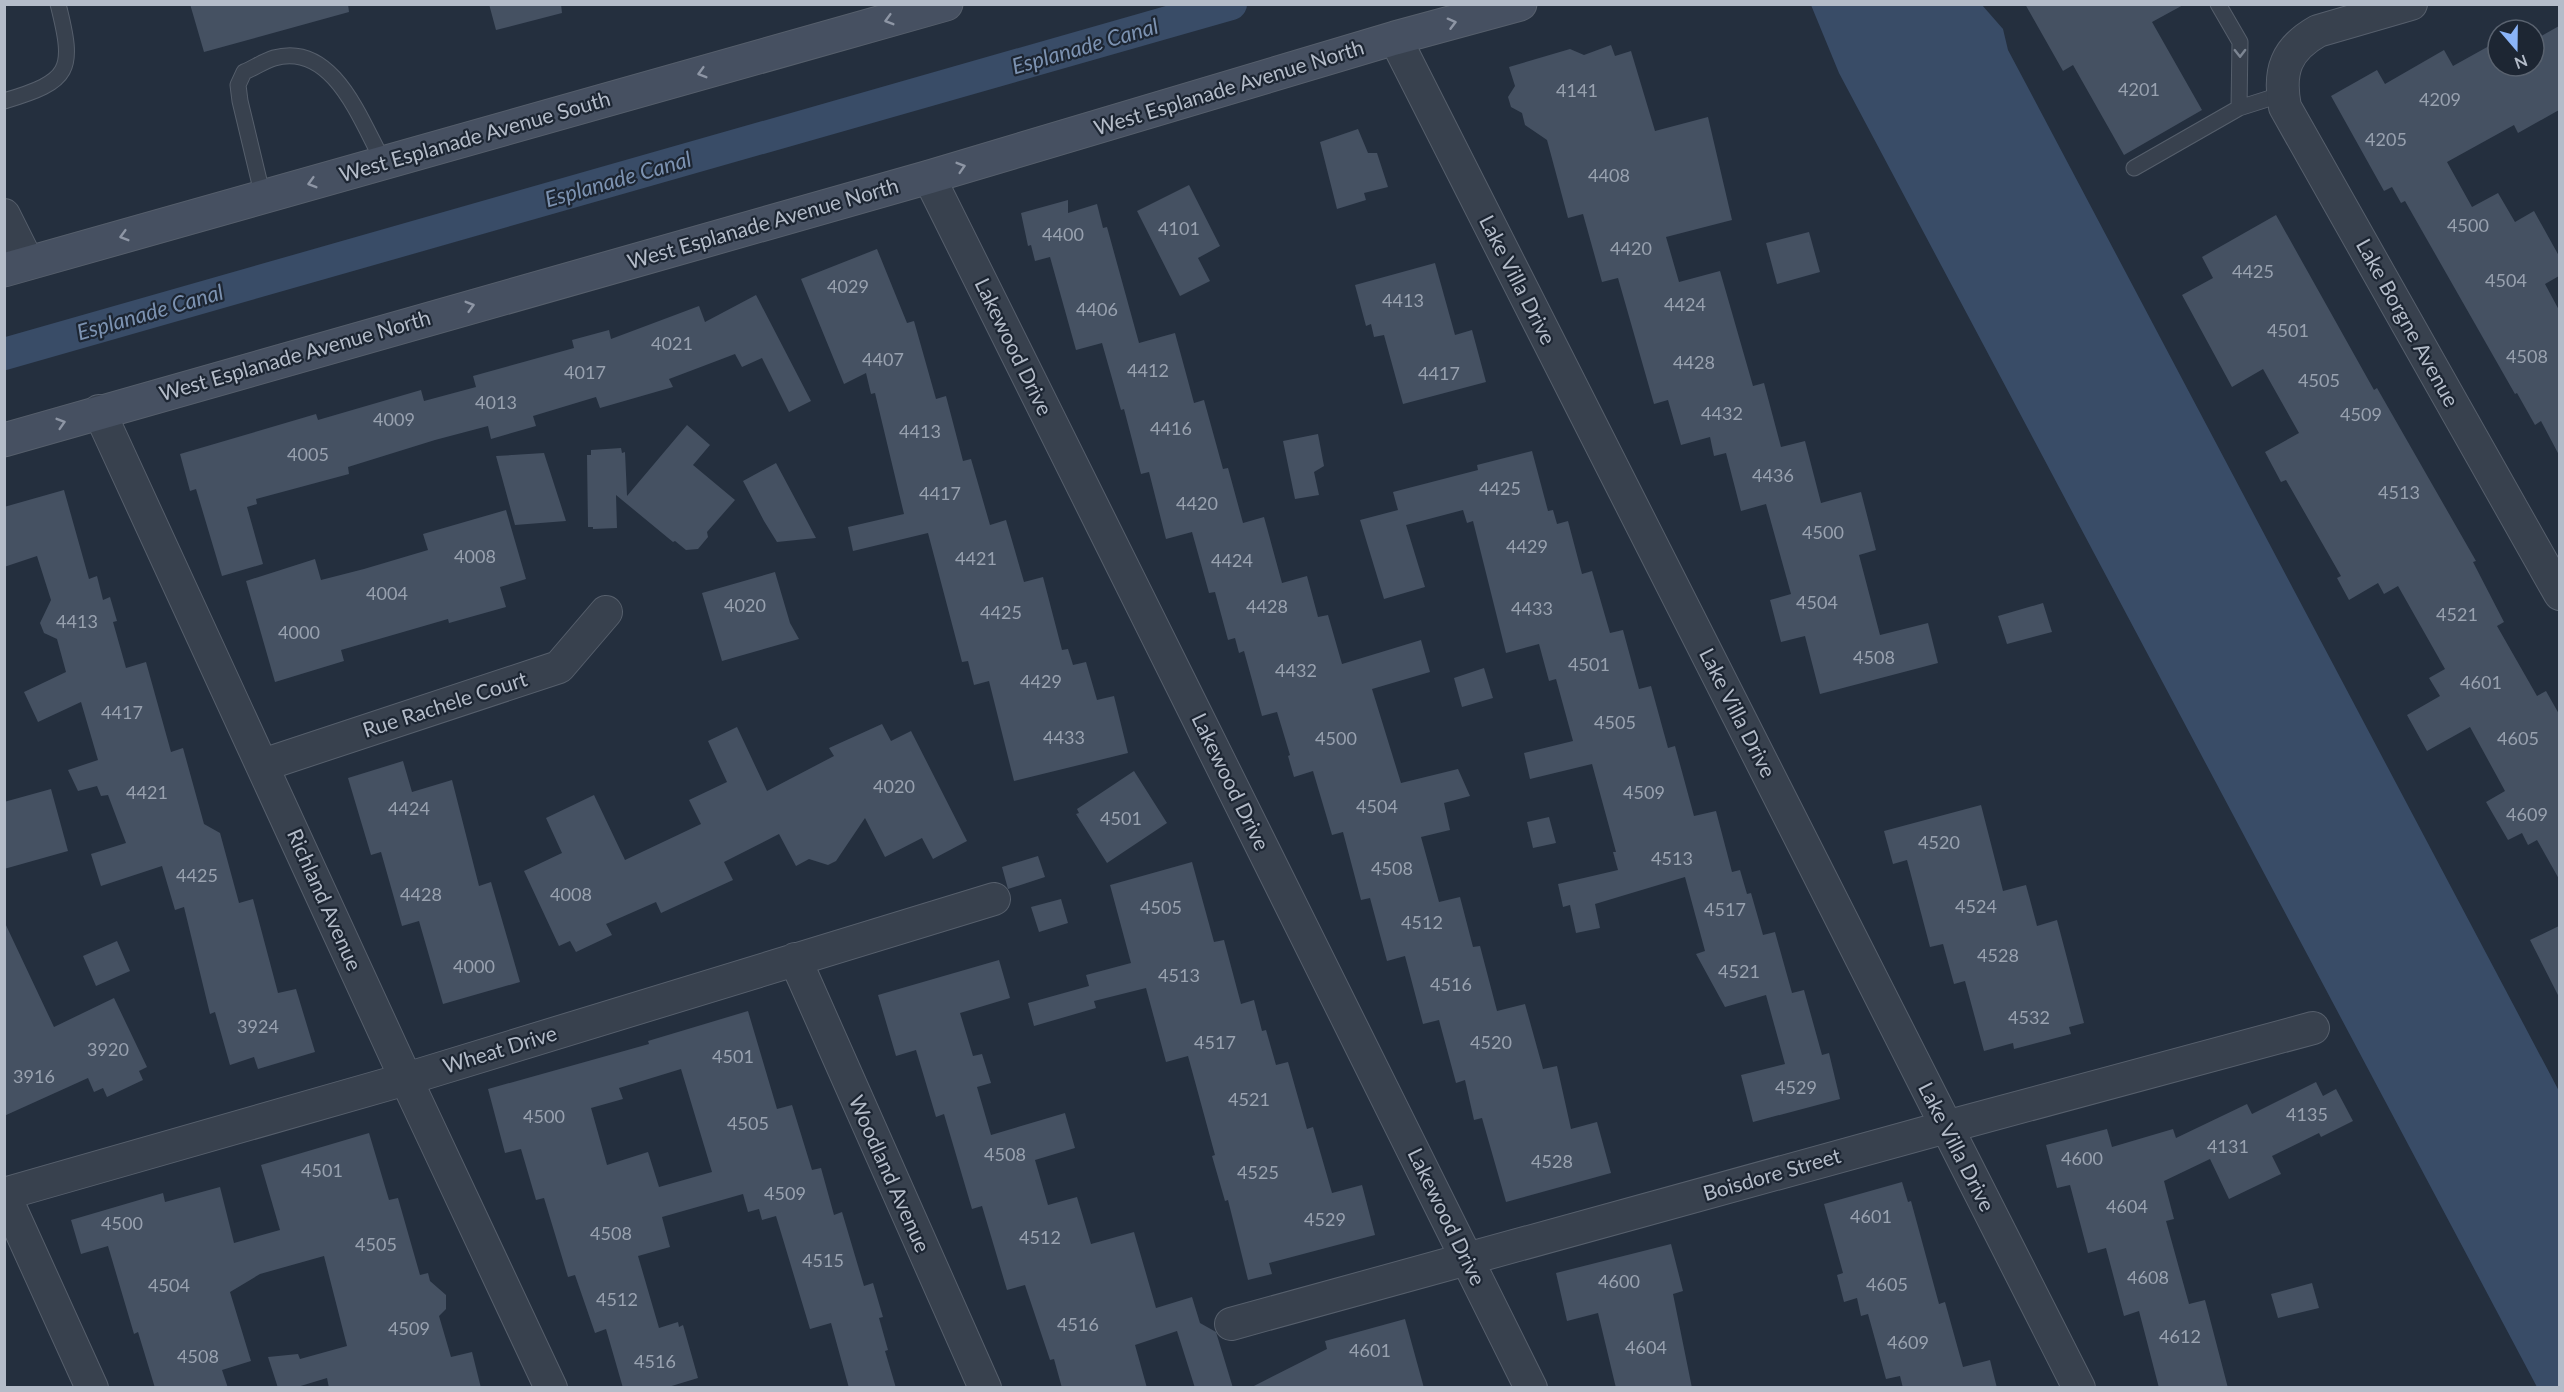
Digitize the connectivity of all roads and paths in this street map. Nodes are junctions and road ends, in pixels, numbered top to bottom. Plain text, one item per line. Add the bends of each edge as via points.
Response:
1 (58, 4) edge
2 (946, 4) edge
3 (1520, 4) edge
4 (2218, 4) edge
5 (2411, 4) edge
6 (1395, 38) junction
7 (2283, 94) junction
8 (4, 101) edge
9 (2239, 108) junction
10 (384, 163) junction
11 (2134, 168) dead end
12 (929, 177) junction
13 (263, 197) junction
14 (4, 215) edge
15 (16, 267) edge
16 (99, 411) junction
17 (4, 440) edge
18 (2559, 594) edge
19 (606, 612) dead end
20 (263, 765) junction
21 (994, 899) dead end
22 (795, 959) junction
23 (2313, 1028) dead end
24 (405, 1079) junction
25 (1946, 1127) junction
26 (4, 1194) edge
27 (1467, 1260) junction
28 (1231, 1324) dead end
29 (92, 1388) edge
30 (551, 1388) edge
31 (985, 1388) edge
32 (1531, 1388) edge
33 (2079, 1388) edge

1 - 8 lane via 68,43 66,65 51,85
2 -> 10 main road, West Esplanade Avenue South
6 -> 3 main road, West Esplanade Avenue North
4 -> 9 lane via 2240,42
5 - 7 street, Lake Borgne Avenue via 2318,31 2304,39 2287,60
12 -> 6 main road, West Esplanade Avenue North
6 - 25 street, Lake Villa Drive
7 - 9 lane
7 - 18 street, Lake Borgne Avenue via 2285,106
9 - 11 lane
10 -> 13 main road, West Esplanade Avenue South
10 - 13 lane via 340,84 318,62 297,56 274,58 244,72 238,86
16 -> 12 main road, West Esplanade Avenue North
12 - 27 street, Lakewood Drive
13 -> 15 main road, West Esplanade Avenue South
14 - 15 street
17 -> 16 main road, West Esplanade Avenue North
16 - 20 street, Richland Avenue
19 - 20 street, Rue Rachele Court via 559,667
20 - 24 street, Richland Avenue
21 - 22 street, Wheat Drive
22 - 24 street, Wheat Drive
22 - 31 street, Woodland Avenue
23 - 25 street, Boisdore Street
24 - 26 street, Wheat Drive
24 - 30 street, Richland Avenue
25 - 27 street, Boisdore Street
25 - 33 street, Lake Villa Drive
26 - 29 street
27 - 28 street, Boisdore Street
27 - 32 street, Lakewood Drive

